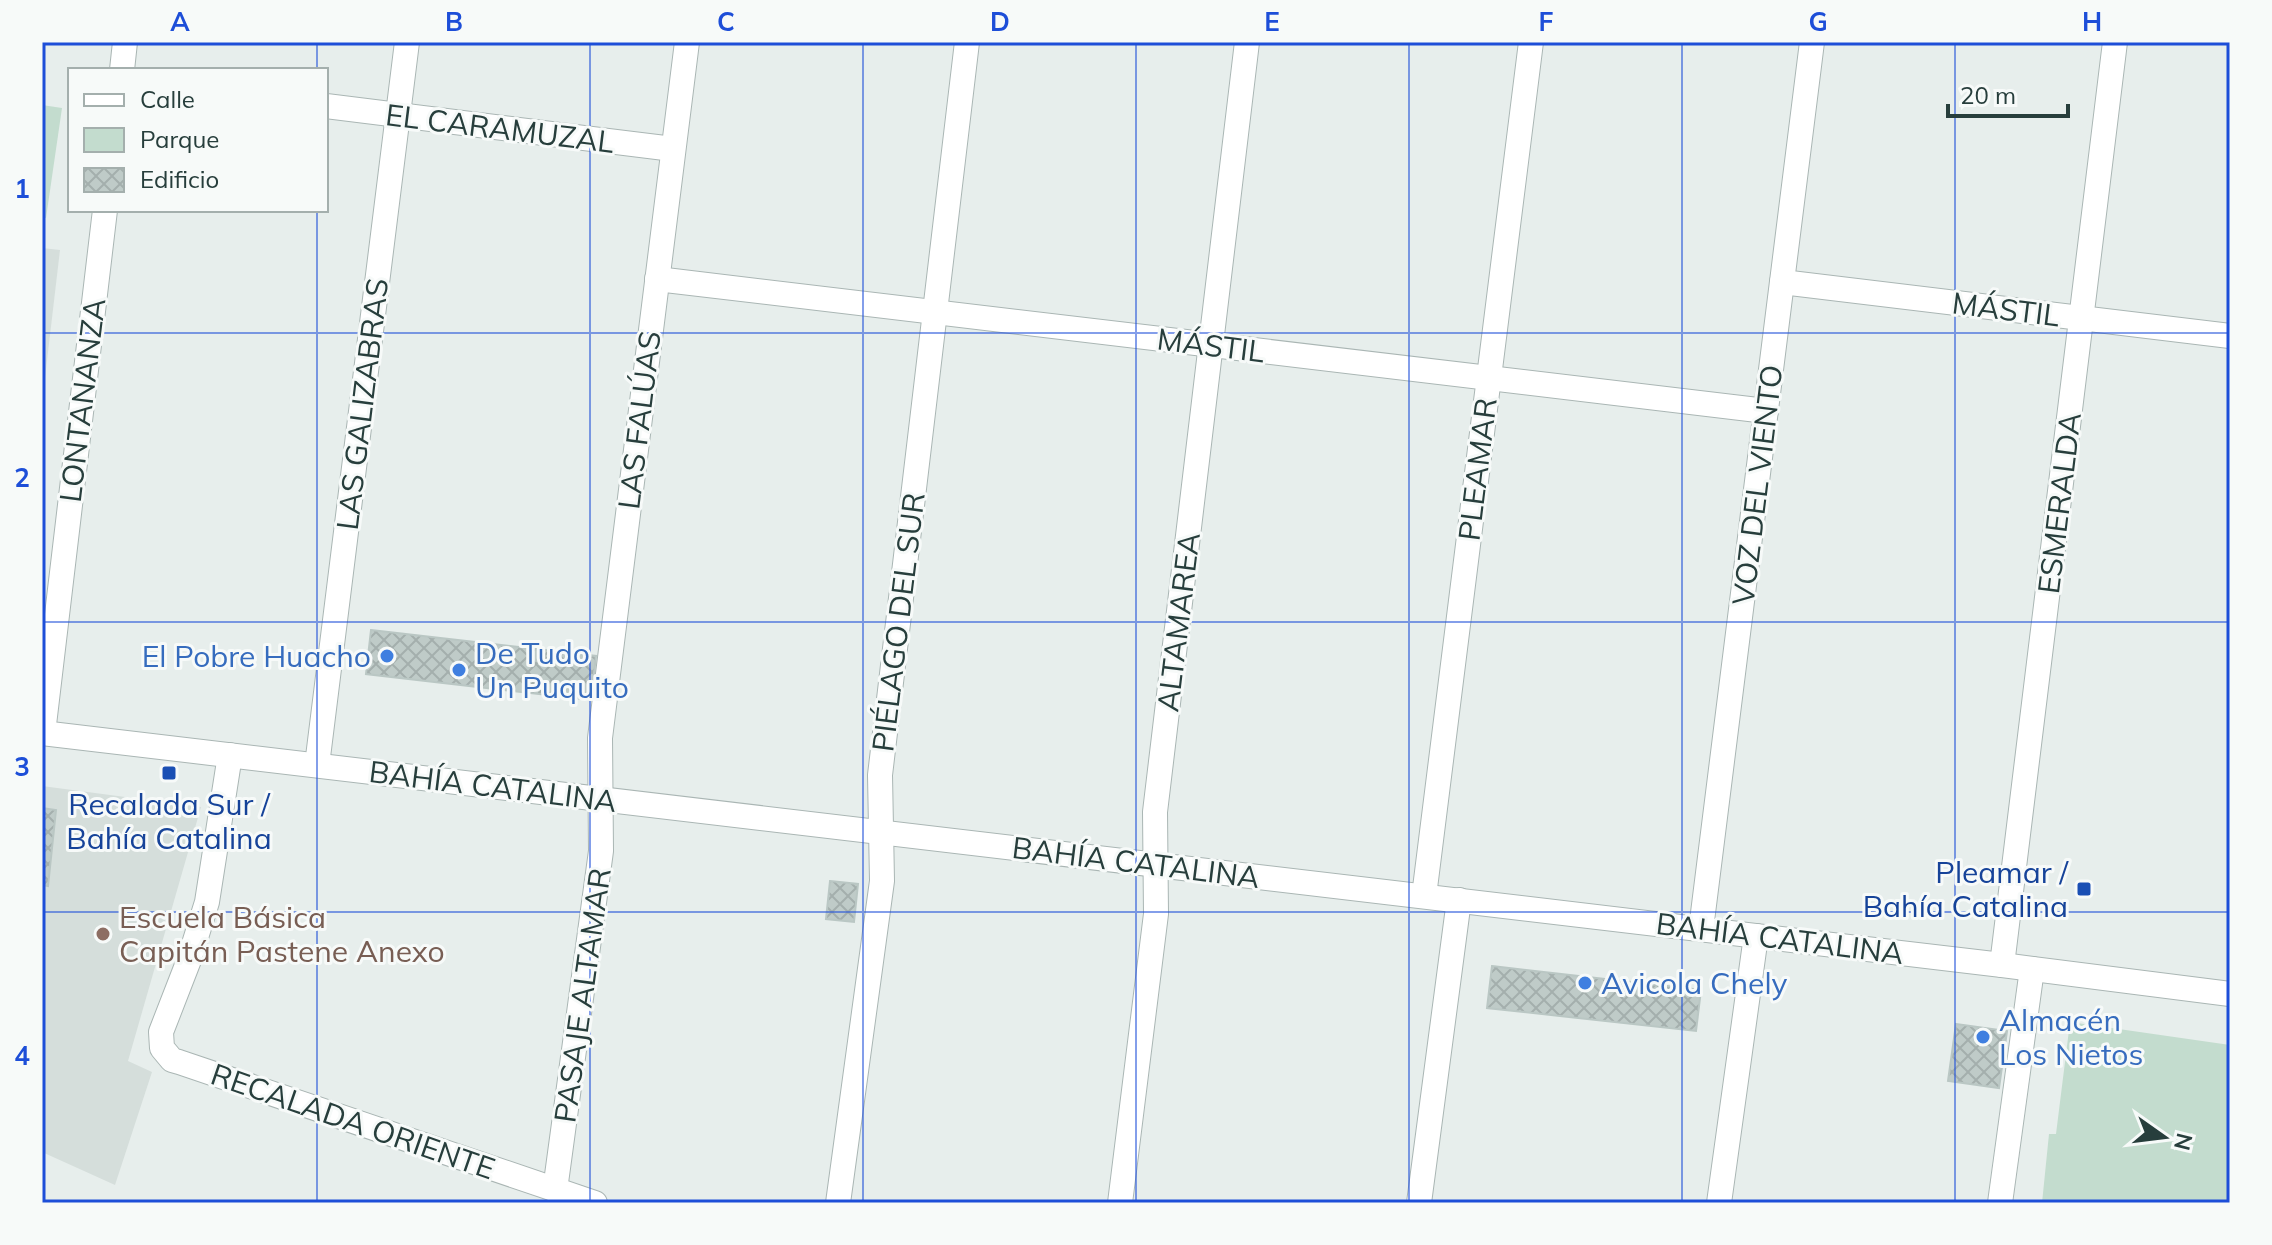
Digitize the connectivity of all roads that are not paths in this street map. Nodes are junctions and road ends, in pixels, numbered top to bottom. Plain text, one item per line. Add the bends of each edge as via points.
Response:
1 (125, 42) edge
2 (407, 42) edge
3 (687, 42) edge
4 (967, 42) edge
5 (1247, 42) edge
6 (1531, 42) edge
7 (1812, 42) edge
8 (2115, 42) edge
9 (122, 68) edge
10 (328, 106) edge
11 (398, 115) junction
12 (673, 149) junction
13 (105, 212) edge
14 (657, 279) junction
15 (1782, 282) junction
16 (935, 312) junction
17 (2081, 318) junction
18 (2230, 336) edge
19 (1211, 345) junction
20 (1489, 377) junction
21 (1766, 411) junction
22 (42, 733) edge
23 (230, 755) junction
24 (317, 765) junction
25 (600, 799) junction
26 (881, 832) junction
27 (1156, 865) junction
28 (1424, 896) junction
29 (1459, 900) junction
30 (1701, 929) junction
31 (1756, 936) junction
32 (2002, 965) junction
33 (2032, 969) junction
34 (2230, 994) edge
35 (555, 1190) junction
36 (595, 1203) edge
37 (838, 1203) edge
38 (1120, 1203) edge
39 (1419, 1203) edge
40 (1719, 1203) edge
41 (2000, 1203) edge

1 - 9 street
2 - 11 street, LAS GALIZABRAS
3 - 12 street, LAS FALÚAS
4 - 16 street, PIÉLAGO DEL SUR
5 - 19 street, ALTAMAREA
6 - 20 street, PLEAMAR
7 - 15 street, VOZ DEL VIENTO
8 - 17 street, ESMERALDA
10 - 11 street, EL CARAMUZAL
11 - 12 street, EL CARAMUZAL
11 - 24 street, LAS GALIZABRAS
12 - 14 street, LAS FALÚAS
13 - 22 street, LONTANANZA
14 - 16 street, MÁSTIL
14 - 25 street, LAS FALÚAS via 600,738
15 - 17 street, MÁSTIL
15 - 21 street, VOZ DEL VIENTO
16 - 19 street, MÁSTIL
16 - 26 street, PIÉLAGO DEL SUR via 880,775
17 - 18 street, MÁSTIL
17 - 32 street, ESMERALDA
19 - 20 street, MÁSTIL
19 - 27 street, ALTAMAREA via 1155,812
20 - 21 street, MÁSTIL
20 - 28 street, PLEAMAR
21 - 30 street, VOZ DEL VIENTO
22 - 23 street, BAHÍA CATALINA
23 - 24 street, BAHÍA CATALINA
23 - 35 street, RECALADA ORIENTE via 207,902 161,1032 162,1048 172,1060
24 - 25 street, BAHÍA CATALINA
25 - 26 street, BAHÍA CATALINA
25 - 35 street, PASAJE ALTAMAR via 601,851
26 - 27 street, BAHÍA CATALINA
26 - 37 street, PIÉLAGO DEL SUR via 882,881
27 - 28 street, BAHÍA CATALINA
27 - 38 street, ALTAMAREA via 1156,914
28 - 29 street, BAHÍA CATALINA
29 - 30 street, BAHÍA CATALINA
29 - 39 street
30 - 31 street, BAHÍA CATALINA
31 - 32 street, BAHÍA CATALINA
31 - 40 street
32 - 33 street, BAHÍA CATALINA
33 - 34 street, BAHÍA CATALINA
33 - 41 street
35 - 36 street, RECALADA ORIENTE

